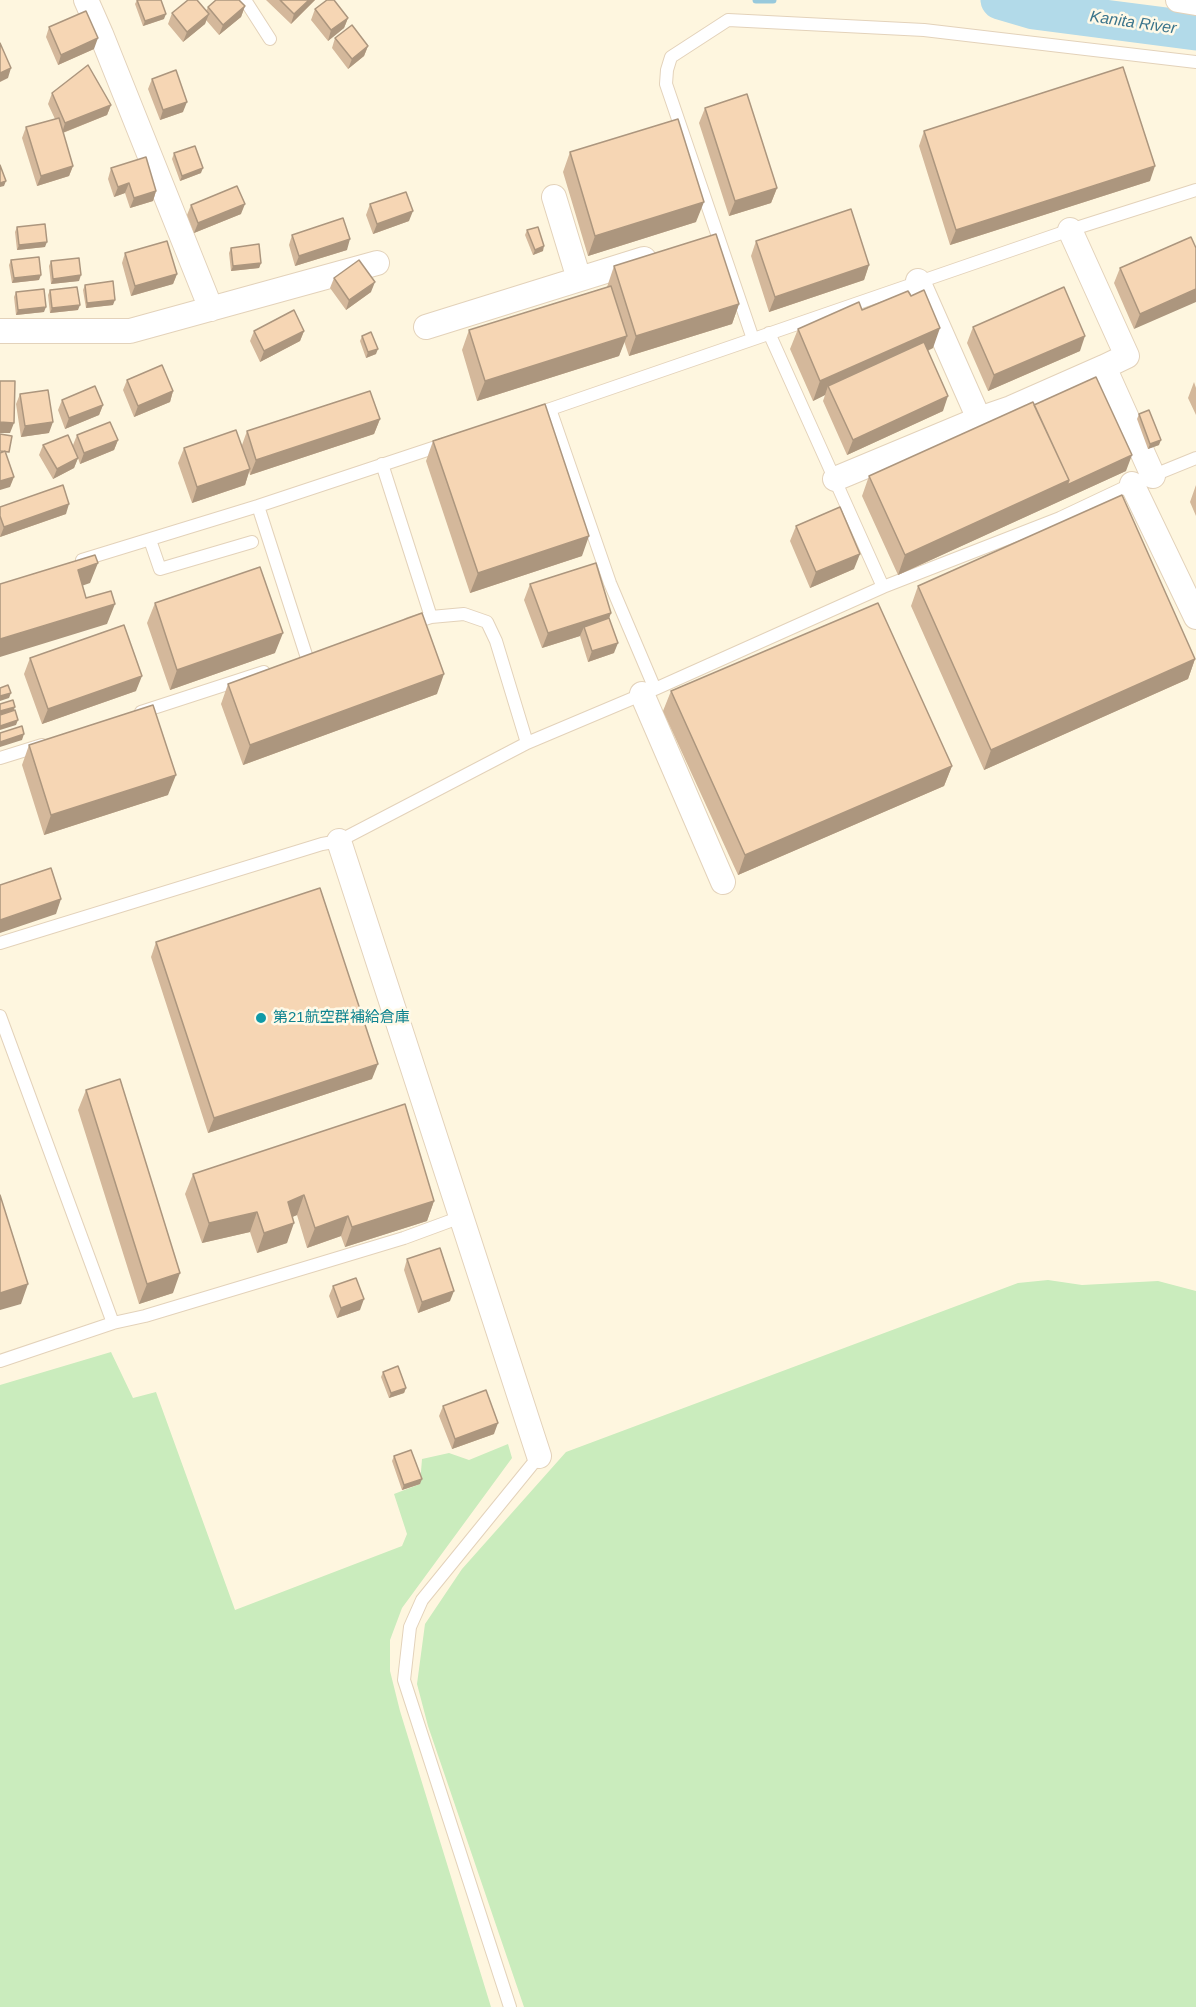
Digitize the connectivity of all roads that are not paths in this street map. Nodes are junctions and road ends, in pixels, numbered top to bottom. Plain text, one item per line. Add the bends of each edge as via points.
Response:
1 (86, 0) edge
2 (244, 0) edge
3 (1178, 0) edge
4 (1196, 3) edge
5 (270, 39) dead end
6 (1196, 62) edge
7 (1196, 190) edge
8 (555, 197) dead end
9 (1070, 230) junction
10 (665, 253) edge
11 (377, 263) dead end
12 (579, 279) junction
13 (918, 281) junction
14 (211, 309) junction
15 (426, 327) dead end
16 (0, 331) edge
17 (769, 333) junction
18 (753, 339) junction
19 (1104, 367) junction
20 (550, 409) junction
21 (979, 418) junction
22 (516, 420) edge
23 (460, 438) edge
24 (1196, 458) edge
25 (382, 464) junction
26 (835, 479) junction
27 (1143, 480) junction
28 (258, 506) junction
29 (150, 540) junction
30 (252, 542) dead end
31 (75, 562) edge
32 (883, 587) junction
33 (431, 617) junction
34 (1196, 617) edge
35 (397, 628) edge
36 (307, 658) edge
37 (274, 668) edge
38 (649, 692) junction
39 (130, 716) edge
40 (54, 741) edge
41 (527, 743) junction
42 (0, 758) edge
43 (339, 841) junction
44 (723, 882) dead end
45 (0, 943) edge
46 (0, 1016) edge
47 (461, 1217) junction
48 (113, 1323) junction
49 (0, 1361) edge
50 (539, 1456) joint
51 (510, 2007) edge

1 - 14 street
2 - 5 lane
3 - 4 street
6 - 18 lane via 924,30 728,20 671,57 666,84 707,240
7 - 9 lane
8 - 12 street
9 - 13 lane
9 - 19 street via 1127,356
10 - 12 street
11 - 14 street
12 - 15 street
13 - 17 lane
13 - 21 street
14 - 16 street via 130,332
17 - 18 lane
17 - 26 lane
18 - 20 lane
19 - 21 street
19 - 27 street
20 - 22 lane
20 - 38 lane
21 - 26 street
23 - 25 lane
24 - 27 lane
25 - 28 lane
25 - 33 lane
26 - 32 lane
27 - 32 lane via 1060,518
27 - 34 street
28 - 29 lane
28 - 36 lane
29 - 30 lane via 160,569
29 - 31 lane
32 - 38 lane
33 - 35 lane
33 - 41 lane via 464,614 487,622
37 - 39 lane
38 - 41 lane
38 - 44 street
40 - 42 lane
41 - 43 lane
43 - 45 lane
43 - 47 street
46 - 48 lane
47 - 48 lane via 308,1268
47 - 50 street
48 - 49 lane
50 - 51 lane via 422,1600 411,1627 404,1680

